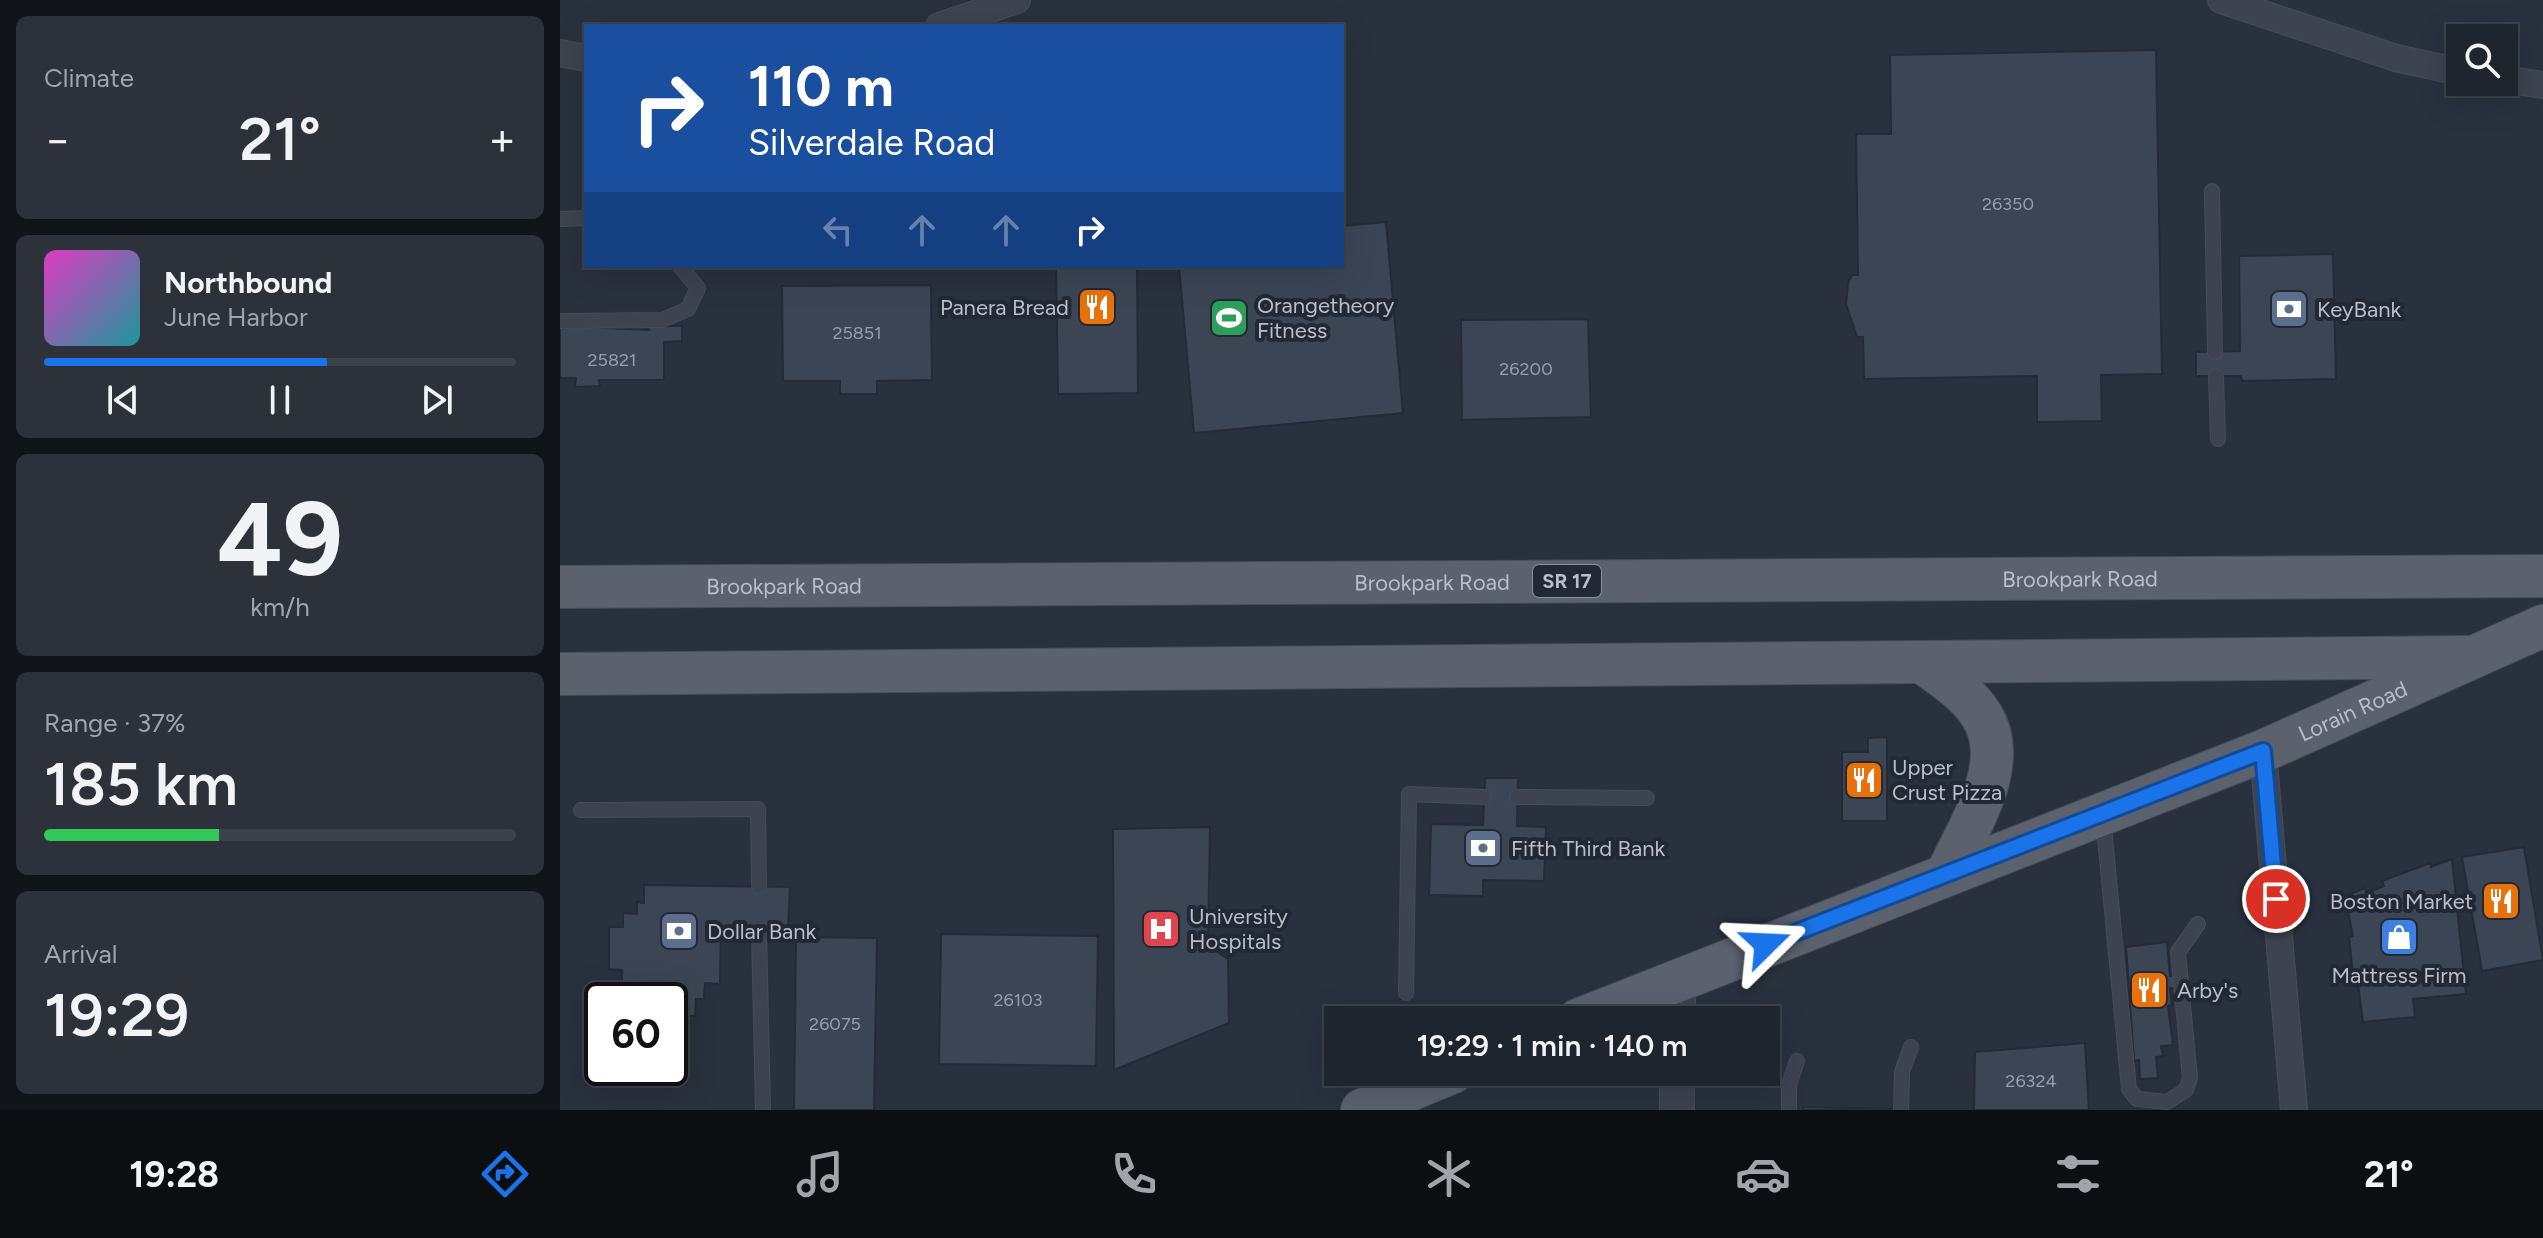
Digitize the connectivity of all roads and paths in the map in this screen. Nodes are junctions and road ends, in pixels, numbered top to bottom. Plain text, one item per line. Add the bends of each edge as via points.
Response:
1 (1017, 0) edge
2 (2221, 0) edge
3 (945, 24) edge
4 (2446, 69) edge
5 (2518, 81) edge
6 (2543, 85) edge
7 (2212, 191) dead end
8 (584, 218) edge
9 (560, 219) edge
10 (682, 268) edge
11 (695, 268) edge
12 (698, 288) junction
13 (560, 321) edge
14 (2215, 352) dead end
15 (2216, 376) dead end
16 (2218, 439) dead end
17 (2543, 576) edge
18 (560, 587) edge
19 (2543, 626) edge
20 (2472, 657) junction
21 (1922, 662) junction
22 (560, 674) edge
23 (2263, 751) junction
24 (1484, 797) dead end
25 (1517, 797) dead end
26 (1647, 798) dead end
27 (581, 810) dead end
28 (2102, 813) junction
29 (1947, 874) junction
30 (759, 886) dead end
31 (2198, 924) dead end
32 (759, 931) dead end
33 (1678, 979) junction
34 (1406, 993) dead end
35 (1612, 1006) edge
36 (1678, 1006) edge
37 (1911, 1047) dead end
38 (1797, 1061) dead end
39 (1419, 1086) edge
40 (1677, 1086) edge
41 (763, 1110) edge
42 (1362, 1110) edge
43 (1677, 1110) edge
44 (1789, 1110) edge
45 (1901, 1110) edge
46 (2294, 1110) edge

1 - 3 street
2 - 4 street via 2396,58
5 - 6 street
7 - 14 lane
8 - 9 lane
10 - 12 lane
11 - 12 lane
12 - 13 lane via 688,309 662,320
15 - 16 lane
17 - 18 main road, Brookpark Road / SR 17
19 - 20 main road, Lorain Road
20 - 21 main road
20 - 23 main road, Lorain Road
21 - 22 main road
21 - 29 main road via 1955,686 1981,714 1991,735 1990,778
23 - 28 main road, Lorain Road
23 - 46 street
24 - 34 lane via 1409,794
25 - 26 lane
27 - 30 lane via 758,809
28 - 29 main road, Lorain Road
28 - 31 lane via 2129,1089 2137,1099 2167,1102 2186,1090 2190,1078 2178,952
29 - 33 main road, Lorain Road
32 - 41 lane
33 - 35 main road, Lorain Road
33 - 36 street
37 - 45 lane via 1902,1072
38 - 44 lane via 1789,1085
39 - 42 main road
40 - 43 street

